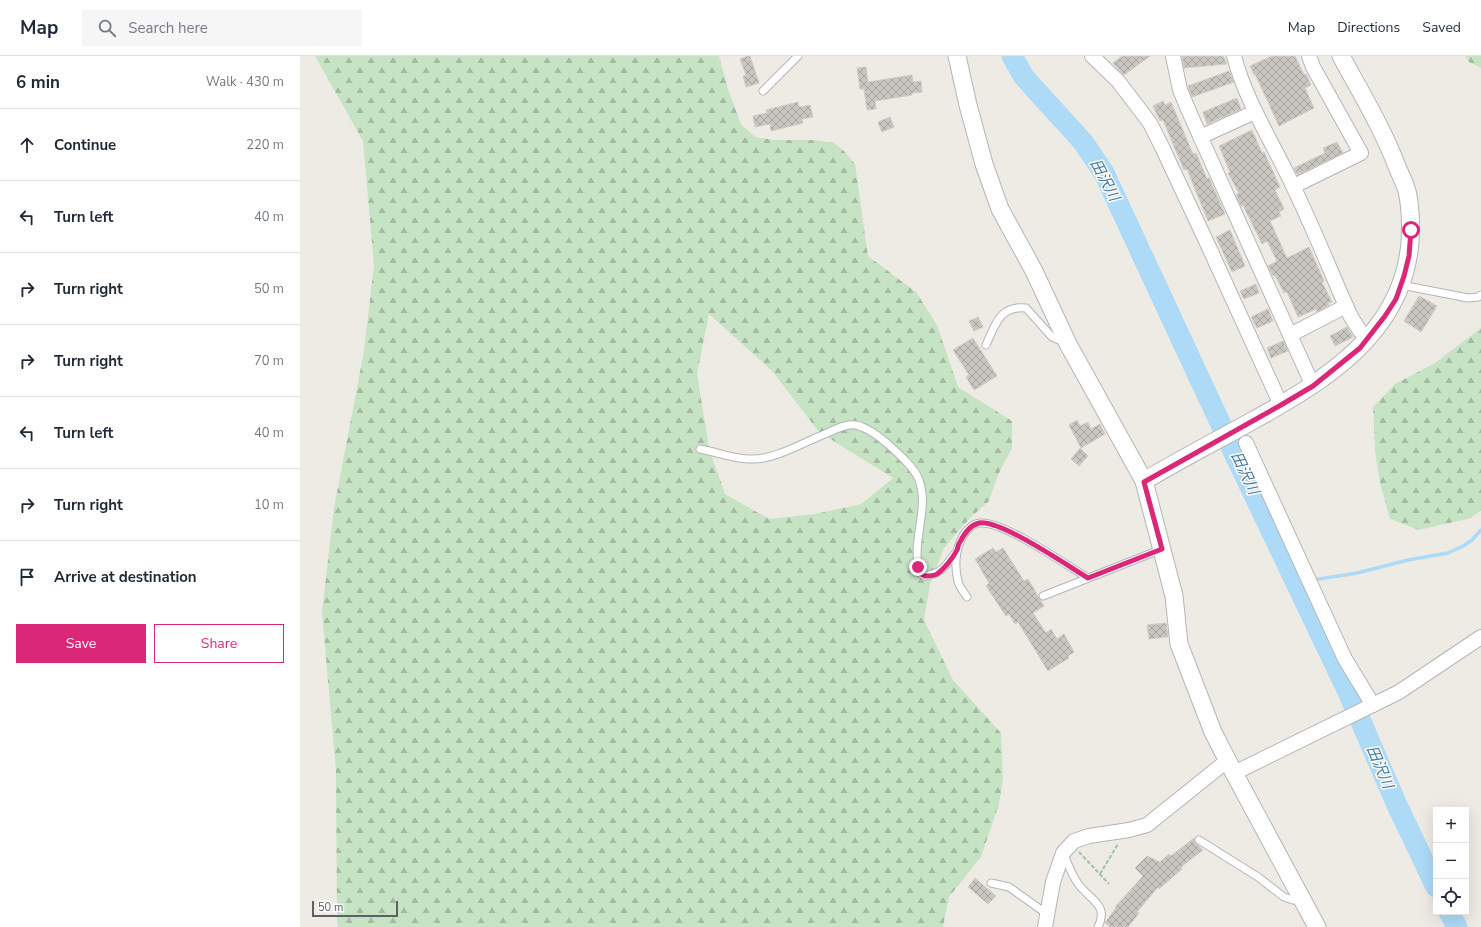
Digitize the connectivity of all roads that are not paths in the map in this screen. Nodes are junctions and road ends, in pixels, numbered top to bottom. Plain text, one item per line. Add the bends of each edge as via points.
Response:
1 (798, 56) edge
2 (957, 56) edge
3 (1092, 56) edge
4 (1173, 56) edge
5 (1309, 56) edge
6 (1340, 56) edge
7 (1238, 57) edge
8 (763, 91) dead end
9 (1255, 112) junction
10 (1200, 138) junction
11 (1294, 186) junction
12 (1401, 285) junction
13 (1481, 295) edge
14 (1346, 306) junction
15 (1290, 335) junction
16 (1368, 340) junction
17 (1068, 344) junction
18 (986, 346) dead end
19 (1313, 386) junction
20 (1281, 405) junction
21 (1246, 442) dead end
22 (700, 449) dead end
23 (1144, 482) junction
24 (1162, 549) junction
25 (956, 551) junction
26 (1088, 578) junction
27 (1043, 596) dead end
28 (967, 597) dead end
29 (1481, 637) edge
30 (1373, 705) junction
31 (1231, 766) junction
32 (1199, 840) dead end
33 (1067, 849) junction
34 (992, 883) dead end
35 (1303, 900) junction
36 (1046, 920) edge
37 (1098, 927) edge
38 (1317, 927) edge

1 - 8 lane
2 - 17 street via 993,191
3 - 20 street via 1118,81 1150,123
4 - 10 street via 1180,90
5 - 11 street via 1361,153
6 - 12 street via 1389,146 1407,191 1411,215 1409,256
7 - 9 street
9 - 10 street
9 - 11 street
10 - 15 street
11 - 14 street
12 - 13 lane via 1468,298
12 - 16 street via 1396,299
14 - 15 street
14 - 16 street
15 - 19 street
16 - 19 street
17 - 18 lane via 1052,337 1026,308 1017,307 1010,309 997,321
17 - 23 street
19 - 20 street
20 - 23 street
21 - 30 street via 1345,659
22 - 25 lane via 728,457 754,460 776,454 842,426 855,425 868,429 903,458 919,478 922,491 917,560 920,573 925,576 936,574
23 - 24 street
24 - 26 lane
24 - 31 street via 1174,596 1179,644 1213,732
25 - 26 lane via 964,535 974,524 981,522 994,525 1026,540
25 - 28 lane via 958,582
26 - 27 lane
29 - 30 street via 1399,692
30 - 31 street
31 - 33 street via 1147,824 1126,831 1089,836 1074,841
31 - 35 street
32 - 35 lane via 1258,877 1284,897
33 - 36 street via 1053,882
33 - 37 lane via 1077,882 1100,907 1102,920
34 - 36 lane via 1009,887
35 - 38 street

